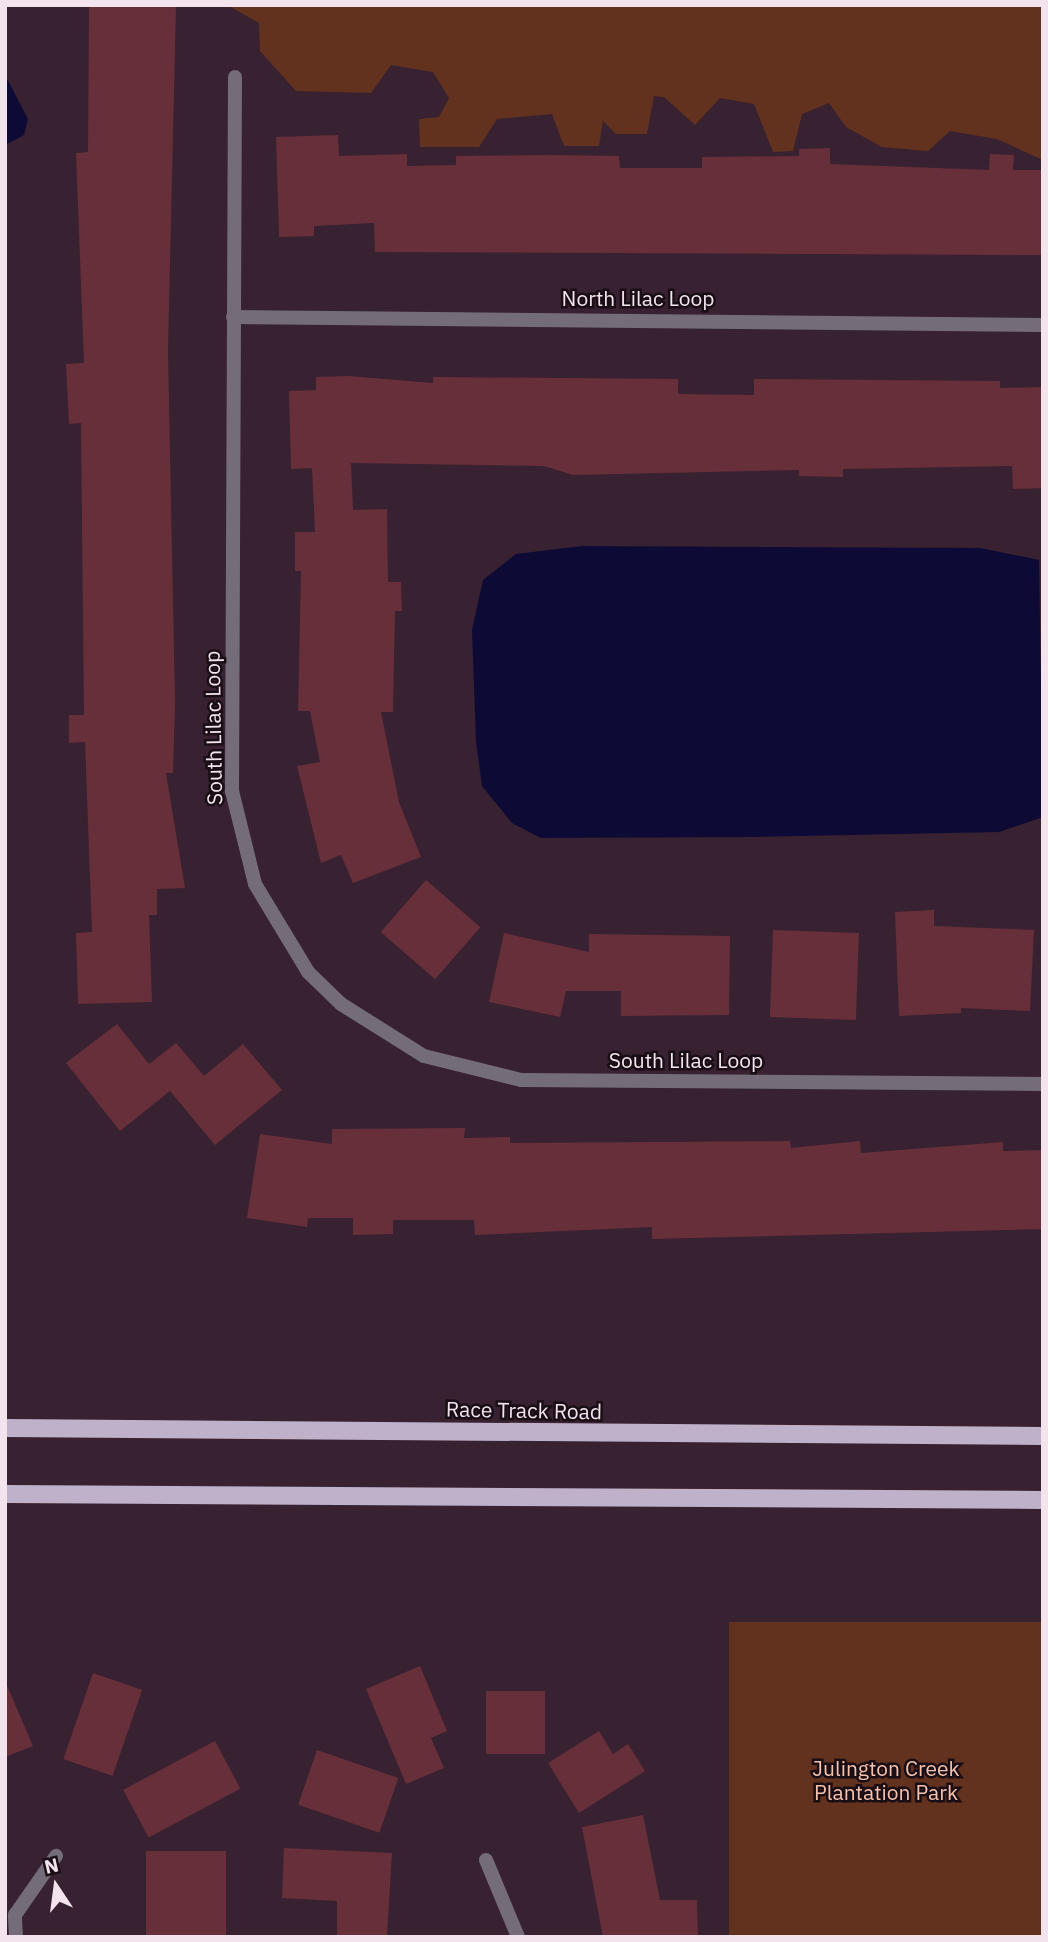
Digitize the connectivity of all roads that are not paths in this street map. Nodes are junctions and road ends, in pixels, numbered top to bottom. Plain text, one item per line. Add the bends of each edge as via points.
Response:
1 (235, 77) dead end
2 (233, 317) junction
3 (1043, 325) edge
4 (1043, 1084) edge
5 (5, 1428) edge
6 (1043, 1436) edge
7 (5, 1494) edge
8 (1043, 1500) edge
9 (56, 1856) dead end
10 (486, 1860) dead end
11 (16, 1937) edge
12 (518, 1937) edge

1 - 2 street, South Lilac Loop
2 - 3 street, North Lilac Loop
2 - 4 street, South Lilac Loop via 234,802 255,884 278,929 341,1004 424,1056 521,1080
5 - 6 main road, Race Track Road
7 - 8 main road
9 - 11 street via 15,1915
10 - 12 street

